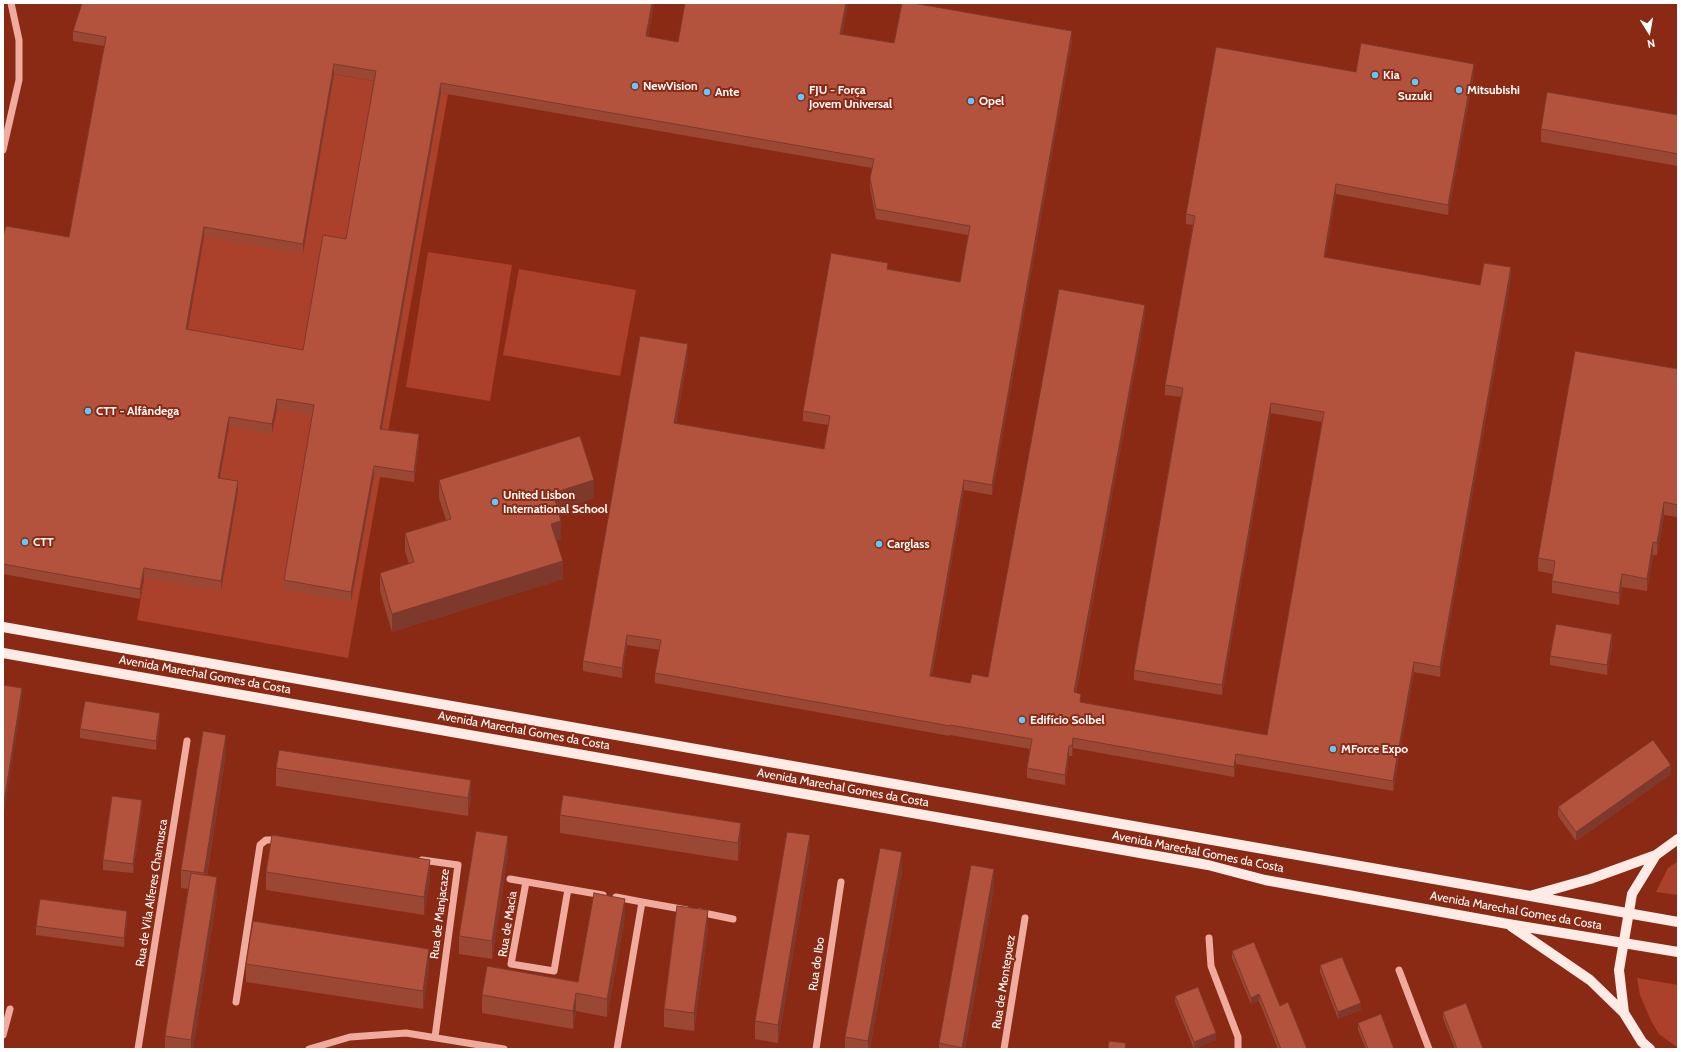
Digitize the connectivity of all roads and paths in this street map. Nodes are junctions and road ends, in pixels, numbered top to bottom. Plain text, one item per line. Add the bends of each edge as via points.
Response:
1 (10, 3) edge
2 (3, 150) edge
3 (3, 627) edge
4 (3, 653) edge
5 (187, 741) dead end
6 (1678, 839) edge
7 (286, 841) edge
8 (1656, 855) junction
9 (413, 859) edge
10 (510, 879) dead end
11 (526, 882) junction
12 (841, 882) dead end
13 (568, 889) junction
14 (1529, 896) junction
15 (642, 902) junction
16 (1629, 914) junction
17 (1025, 918) dead end
18 (733, 919) dead end
19 (1678, 922) edge
20 (1508, 924) junction
21 (1209, 938) dead end
22 (1624, 943) junction
23 (1678, 952) edge
24 (1398, 970) dead end
25 (236, 1002) dead end
26 (10, 1009) dead end
27 (1624, 1013) junction
28 (3, 1035) edge
29 (435, 1037) junction
30 (1643, 1045) edge
31 (138, 1049) edge
32 (309, 1049) edge
33 (504, 1049) edge
34 (617, 1049) edge
35 (816, 1049) edge
36 (1004, 1049) edge
37 (1238, 1049) edge
38 (1429, 1049) edge
39 (1650, 1049) edge

1 - 2 street via 19,40 19,80
3 - 14 main road, Avenida Marechal Gomes da Costa
4 - 20 main road, Avenida Marechal Gomes da Costa via 1208,865 1264,880
5 - 31 street, Rua de Vila Alferes Chamusca
6 - 8 main road
7 - 25 street via 270,839 260,845
8 - 14 main road via 1590,879
8 - 16 main road via 1632,894
9 - 29 street, Rua de Manjacaze via 458,865
10 - 11 street, Rua de Macia
11 - 13 street, Rua de Macia
11 - 13 street, Rua de Macia via 511,964 554,971
12 - 35 street, Rua do Ibo
13 - 15 street, Rua de Macia
14 - 16 main road, Avenida Marechal Gomes da Costa
15 - 18 street, Rua de Macia
15 - 34 street
16 - 19 main road, Avenida Marechal Gomes da Costa
16 - 22 main road
17 - 36 street, Rua de Montepuez
20 - 22 main road, Avenida Marechal Gomes da Costa
20 - 27 main road via 1590,980
21 - 37 street via 1211,966 1238,1037
22 - 23 main road, Avenida Marechal Gomes da Costa
22 - 27 main road via 1619,970
24 - 38 street
26 - 28 street
27 - 30 main road
29 - 32 street via 406,1033 350,1037
29 - 33 street
30 - 39 main road

